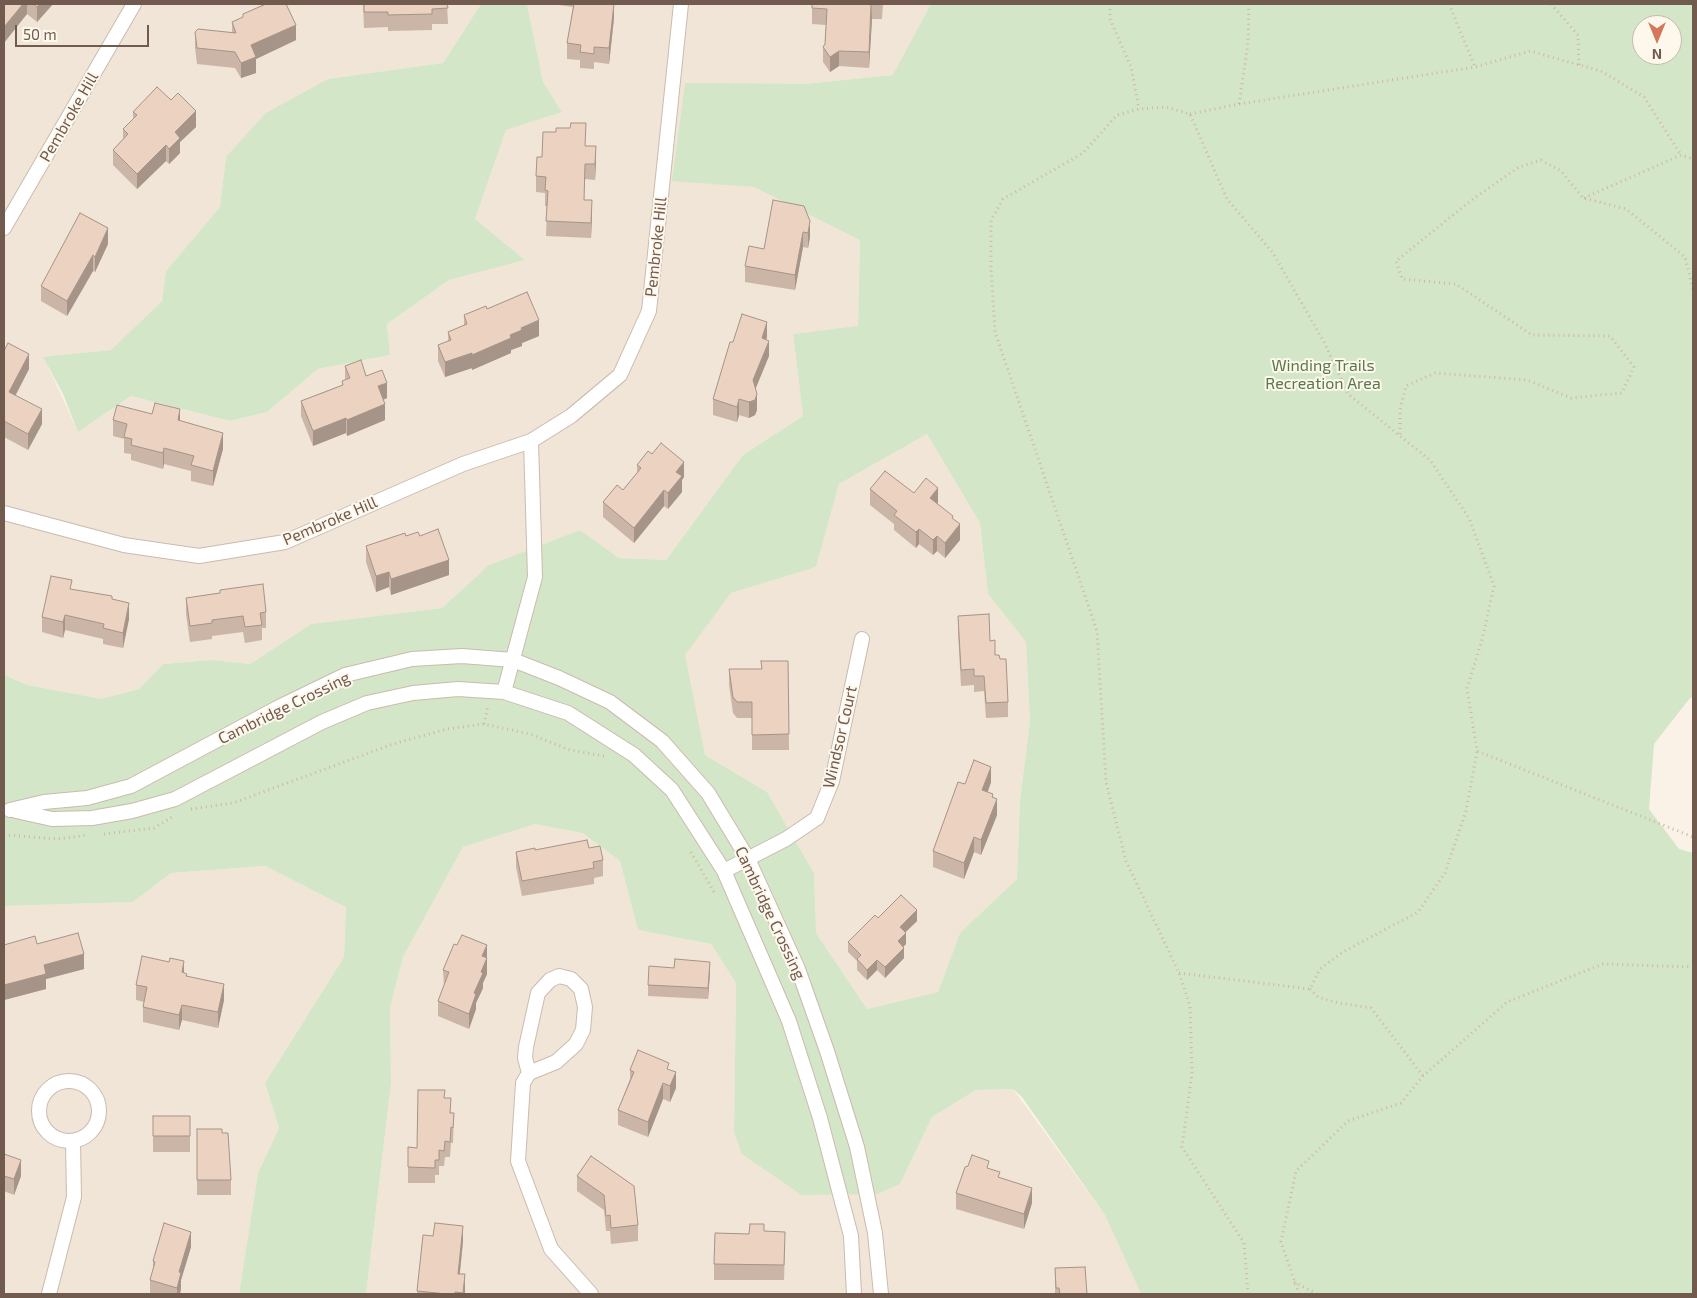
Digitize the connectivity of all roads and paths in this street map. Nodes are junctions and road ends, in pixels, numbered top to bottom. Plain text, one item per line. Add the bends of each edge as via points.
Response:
1 (134, 4) edge
2 (682, 4) edge
3 (1110, 4) edge
4 (1249, 4) edge
5 (1449, 4) edge
6 (1551, 4) edge
7 (1579, 64) junction
8 (1475, 67) junction
9 (1239, 104) junction
10 (1139, 109) junction
11 (1190, 114) junction
12 (1681, 155) junction
13 (1693, 160) edge
14 (1583, 198) junction
15 (4, 228) edge
16 (1693, 289) edge
17 (1400, 434) junction
18 (531, 441) junction
19 (4, 513) edge
20 (862, 639) dead end
21 (513, 660) junction
22 (504, 692) junction
23 (1477, 751) junction
24 (610, 757) dead end
25 (7, 810) edge
26 (185, 810) dead end
27 (177, 814) dead end
28 (4, 835) edge
29 (1693, 837) edge
30 (691, 850) dead end
31 (748, 859) junction
32 (724, 871) junction
33 (717, 897) dead end
34 (1693, 966) edge
35 (1179, 973) junction
36 (1310, 989) junction
37 (529, 1073) junction
38 (1423, 1076) junction
39 (73, 1140) junction
40 (1294, 1282) junction
41 (49, 1294) edge
42 (590, 1294) edge
43 (854, 1294) edge
44 (881, 1294) edge
45 (1248, 1294) edge
46 (1299, 1294) edge
47 (1318, 1294) edge

1 - 15 street, Pembroke Hill
2 - 18 street, Pembroke Hill via 649,311 620,375 571,416
3 - 10 path via 1110,19 1131,67
4 - 9 path via 1248,43
5 - 8 path
6 - 7 path via 1578,35
7 - 8 path via 1530,50
7 - 12 path via 1601,71 1644,97
8 - 9 path
9 - 11 path
10 - 11 path via 1166,107
10 - 35 path via 1117,115 1083,153 1003,199 991,220 990,267 995,332 1097,631 1106,782 1126,861
11 - 17 path via 1227,199 1273,253 1324,342 1348,394
12 - 13 path
12 - 14 path
14 - 16 path via 1626,209 1685,256
14 - 17 path via 1561,170 1541,160 1526,164 1473,199 1396,261 1402,279 1456,284 1532,334 1610,336 1634,367 1622,392 1570,398 1528,380 1435,373 1406,386 1400,410
17 - 23 path via 1430,460 1469,518 1494,586 1467,688
18 - 19 street, Pembroke Hill via 463,464 285,542 199,556 124,545
18 - 21 street via 535,577
20 - 31 street, Windsor Court via 832,781 817,818
21 - 22 street
21 - 25 street, Cambridge Crossing via 462,656 412,659 346,675 132,786 87,798
21 - 31 street, Cambridge Crossing via 610,702 662,740 708,794
22 - 25 street, Cambridge Crossing via 458,689 413,693 367,703 322,722 175,799 132,811 92,818 52,819
22 - 32 street, Cambridge Crossing via 568,713 634,754 672,790
23 - 29 path
23 - 36 path via 1466,811 1445,873 1418,912 1320,968
24 - 26 path via 570,750 530,734 484,724 447,729 393,744 233,803
27 - 28 path via 154,828 58,839
30 - 33 path
31 - 32 street, Windsor Court
31 - 44 street, Cambridge Crossing via 798,969 833,1070 856,1147 871,1214
32 - 43 street, Cambridge Crossing via 789,1021 820,1118 850,1236
34 - 38 path via 1603,964 1507,1002
35 - 36 path
35 - 45 path via 1190,1006 1192,1074 1182,1147 1244,1243
36 - 38 path via 1318,997 1334,1002 1371,1008
37 - 37 street via 556,1062 576,1044 583,1030 585,1007 582,989 571,979 559,976 550,980 538,993 526,1047
37 - 42 street via 523,1083 518,1161 551,1249
38 - 40 path via 1401,1103 1348,1121 1296,1171 1281,1242
39 - 39 street via 63,1140 50,1133 41,1121 39,1110 46,1092 64,1082 84,1085 96,1098 99,1107 96,1126 82,1138
39 - 41 street via 74,1197
40 - 46 path
40 - 47 path

